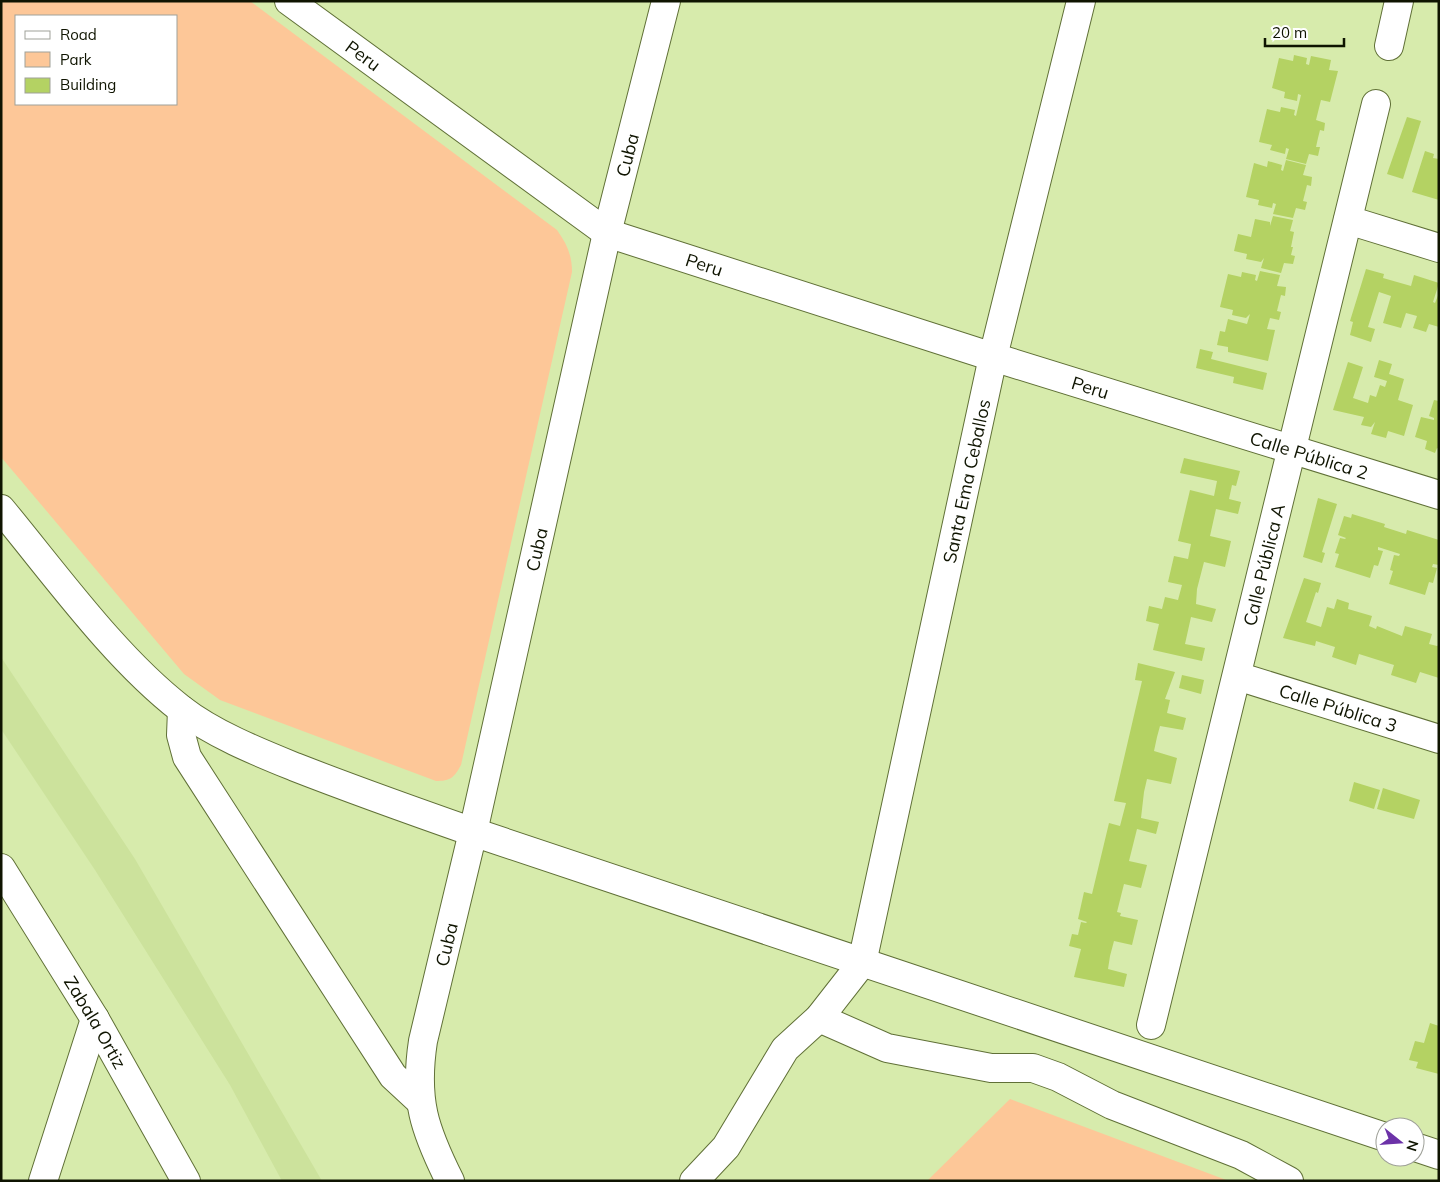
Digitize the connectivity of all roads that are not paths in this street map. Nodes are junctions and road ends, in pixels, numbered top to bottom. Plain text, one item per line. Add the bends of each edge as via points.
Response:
1 (289, 1) edge
2 (666, 1) edge
3 (1081, 1) edge
4 (1399, 1) edge
5 (1389, 46) dead end
6 (1376, 104) dead end
7 (1348, 220) junction
8 (607, 233) junction
9 (1439, 248) edge
10 (993, 357) junction
11 (1179, 413) joint
12 (1292, 449) junction
13 (1439, 495) edge
14 (1, 509) edge
15 (1237, 676) junction
16 (182, 710) junction
17 (1439, 738) edge
18 (473, 832) junction
19 (1, 868) edge
20 (862, 963) junction
21 (819, 1018) junction
22 (95, 1019) junction
23 (1151, 1025) dead end
24 (420, 1101) junction
25 (1375, 1134) edge
26 (1425, 1150) edge
27 (1439, 1155) edge
28 (43, 1181) edge
29 (186, 1181) edge
30 (450, 1181) edge
31 (694, 1181) edge
32 (1289, 1181) edge

1 - 8 street, Peru
2 - 8 street, Cuba
3 - 10 street, Santa Ema Ceballos
4 - 5 street
6 - 7 street, Calle Pública A
7 - 9 street
7 - 12 street, Calle Pública A
8 - 10 street, Peru
8 - 18 street, Cuba
10 - 11 street, Peru
10 - 20 street, Santa Ema Ceballos
11 - 12 street, Calle Pública 2
12 - 13 street, Calle Pública 2
12 - 15 street, Calle Pública A
14 - 16 street via 145,678
15 - 17 street, Calle Pública 3
15 - 23 street, Calle Pública A
16 - 18 street via 246,746 362,794
16 - 24 street via 181,735 187,757 392,1076
18 - 20 street
18 - 24 street, Cuba via 424,1041 419,1072
19 - 22 street, Zabala Ortiz
20 - 21 street
20 - 25 street
21 - 31 street via 785,1049 726,1146
21 - 32 street via 887,1048 991,1068 1033,1068 1058,1077 1112,1106 1241,1155
22 - 28 street
22 - 29 street, Zabala Ortiz
24 - 30 street, Cuba via 430,1140
26 - 27 street

